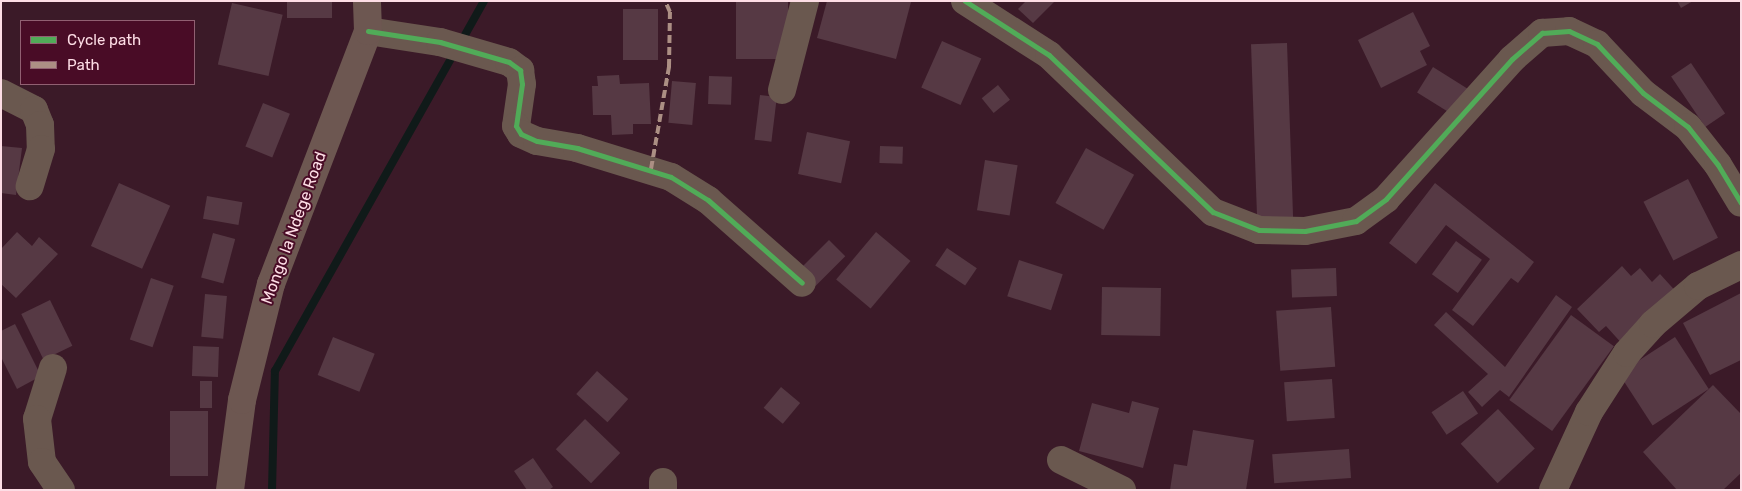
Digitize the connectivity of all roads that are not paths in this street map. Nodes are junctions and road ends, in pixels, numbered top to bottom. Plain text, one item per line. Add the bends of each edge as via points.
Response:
1 (366, 1) edge
2 (805, 1) edge
3 (965, 1) edge
4 (368, 30) junction
5 (782, 90) dead end
6 (1, 93) edge
7 (30, 186) dead end
8 (1741, 203) edge
9 (1741, 265) edge
10 (802, 283) dead end
11 (53, 368) dead end
12 (1062, 460) dead end
13 (61, 490) edge
14 (230, 490) edge
15 (1122, 490) edge
16 (1553, 490) edge

1 - 4 street, Mongo la Ndege Road
2 - 5 street
3 - 8 street via 1049,55 1213,212 1259,230 1305,230 1356,221 1386,199 1512,59 1542,33 1569,31 1597,44 1643,93 1688,127 1718,165
4 - 10 street via 440,42 509,62 520,70 522,84 516,126 521,134 671,177 708,200
4 - 14 street, Mongo la Ndege Road via 271,284 242,400
6 - 7 street via 34,110 40,126 41,149
9 - 16 street via 1698,286 1653,324 1627,353 1589,412
11 - 13 street via 37,419 42,462
12 - 15 street

